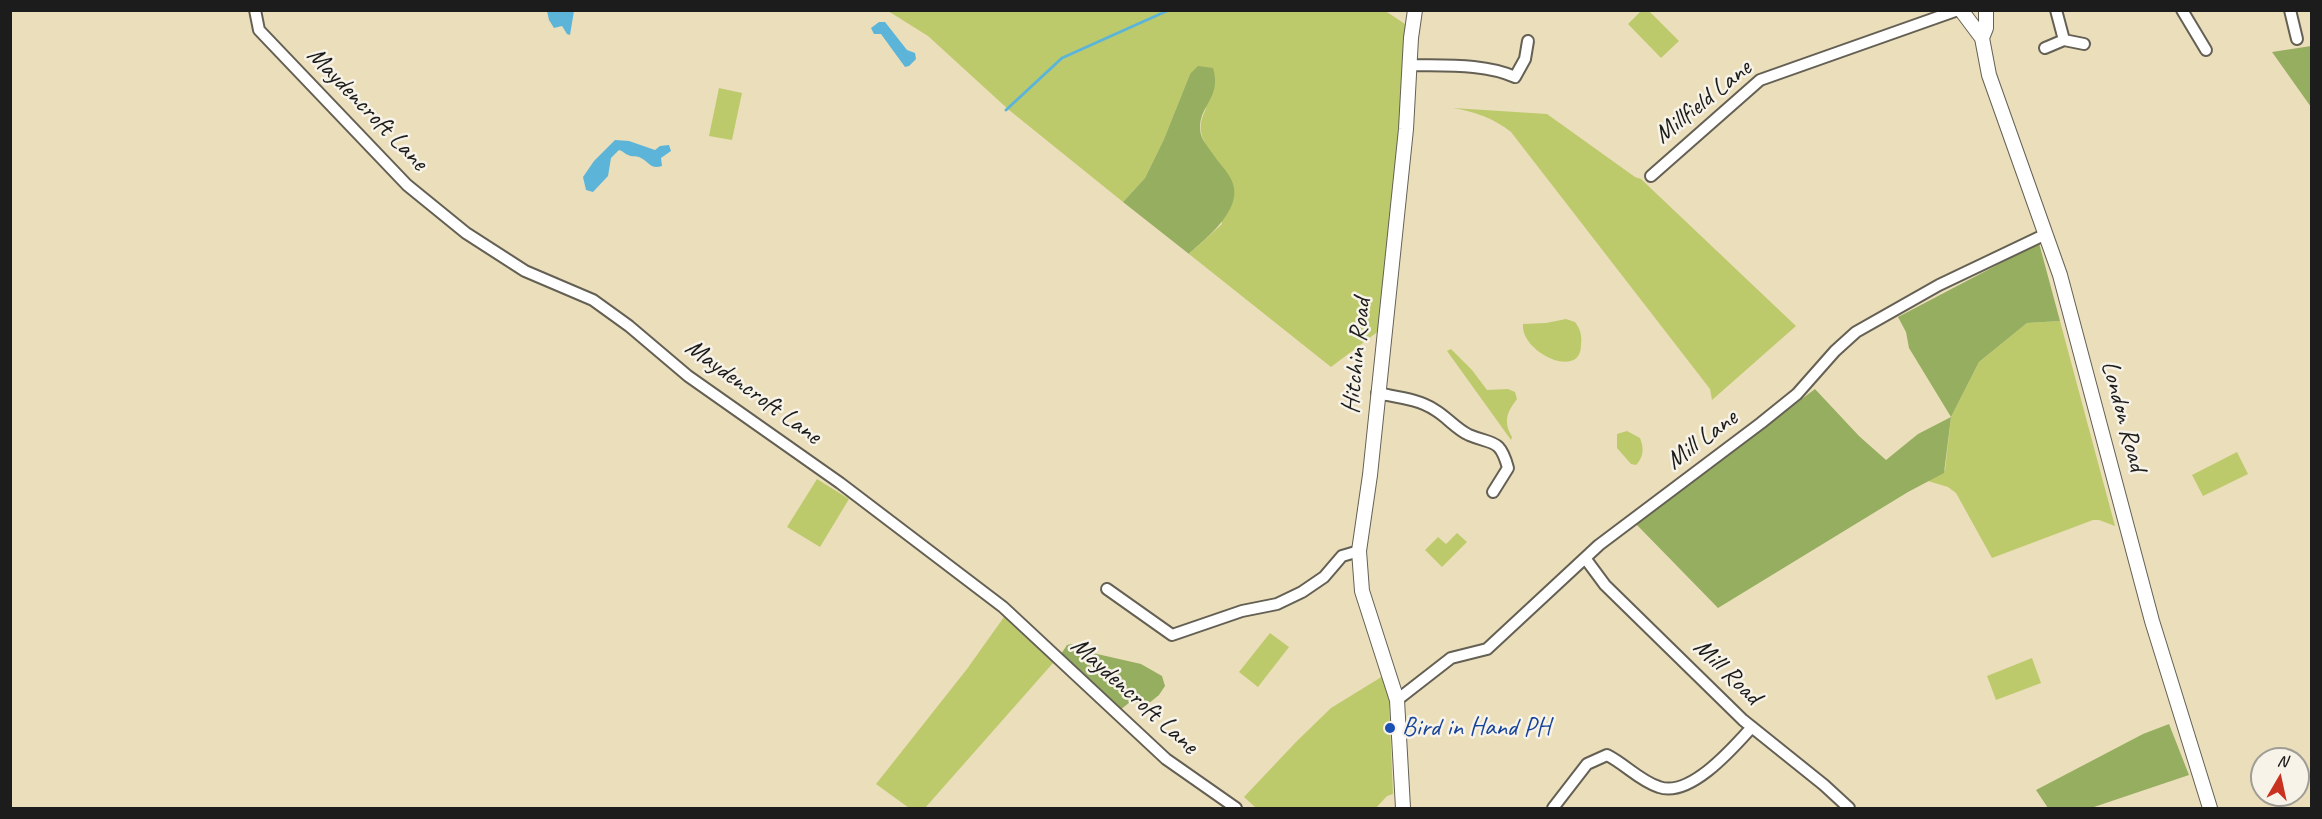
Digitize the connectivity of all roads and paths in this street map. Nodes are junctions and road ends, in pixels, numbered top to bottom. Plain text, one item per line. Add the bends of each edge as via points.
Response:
1 (255, 10) edge
2 (1415, 10) edge
3 (2056, 10) edge
4 (2182, 10) edge
5 (2290, 10) edge
6 (1986, 11) edge
7 (1963, 13) edge
8 (1982, 38) junction
9 (2297, 39) dead end
10 (2064, 40) junction
11 (1528, 41) dead end
12 (2084, 44) dead end
13 (2045, 48) dead end
14 (2206, 50) dead end
15 (1409, 65) junction
16 (1651, 176) dead end
17 (2046, 234) junction
18 (1377, 393) junction
19 (1493, 492) dead end
20 (1359, 551) junction
21 (1585, 558) junction
22 (1107, 589) dead end
23 (1397, 700) junction
24 (1752, 727) junction
25 (1236, 808) edge
26 (1403, 808) edge
27 (1553, 808) edge
28 (1849, 808) edge
29 (2210, 808) edge

1 - 25 street, Maydencroft Lane via 259,30 347,124 407,185 466,233 525,271 593,300 688,376 840,483 1003,607 1166,759
2 - 15 main road, Hitchin Road
3 - 10 street
4 - 14 street
5 - 9 street
6 - 7 main road, London Road via 1977,19
6 - 8 main road, London Road
7 - 8 main road, London Road
7 - 16 street, Millfield Lane via 1760,80
8 - 17 main road, London Road via 1989,75
10 - 12 street
10 - 13 street
11 - 15 street via 1526,59 1515,77 1485,69
15 - 18 main road, Hitchin Road via 1406,129
17 - 21 street, Mill Lane via 1939,285 1856,332 1797,394
17 - 29 main road, London Road via 2152,621
18 - 19 street via 1435,409 1469,435 1496,444 1508,468
18 - 20 main road, Hitchin Road
20 - 22 street via 1342,556 1324,577 1276,604 1172,634
20 - 23 main road, Hitchin Road via 1362,591
21 - 23 street, Mill Lane via 1487,649 1451,658
21 - 24 street, Mill Road via 1605,585
23 - 26 main road, Hitchin Road
24 - 27 street via 1689,784 1675,789 1659,788 1607,755 1587,765
24 - 28 street, Mill Road

